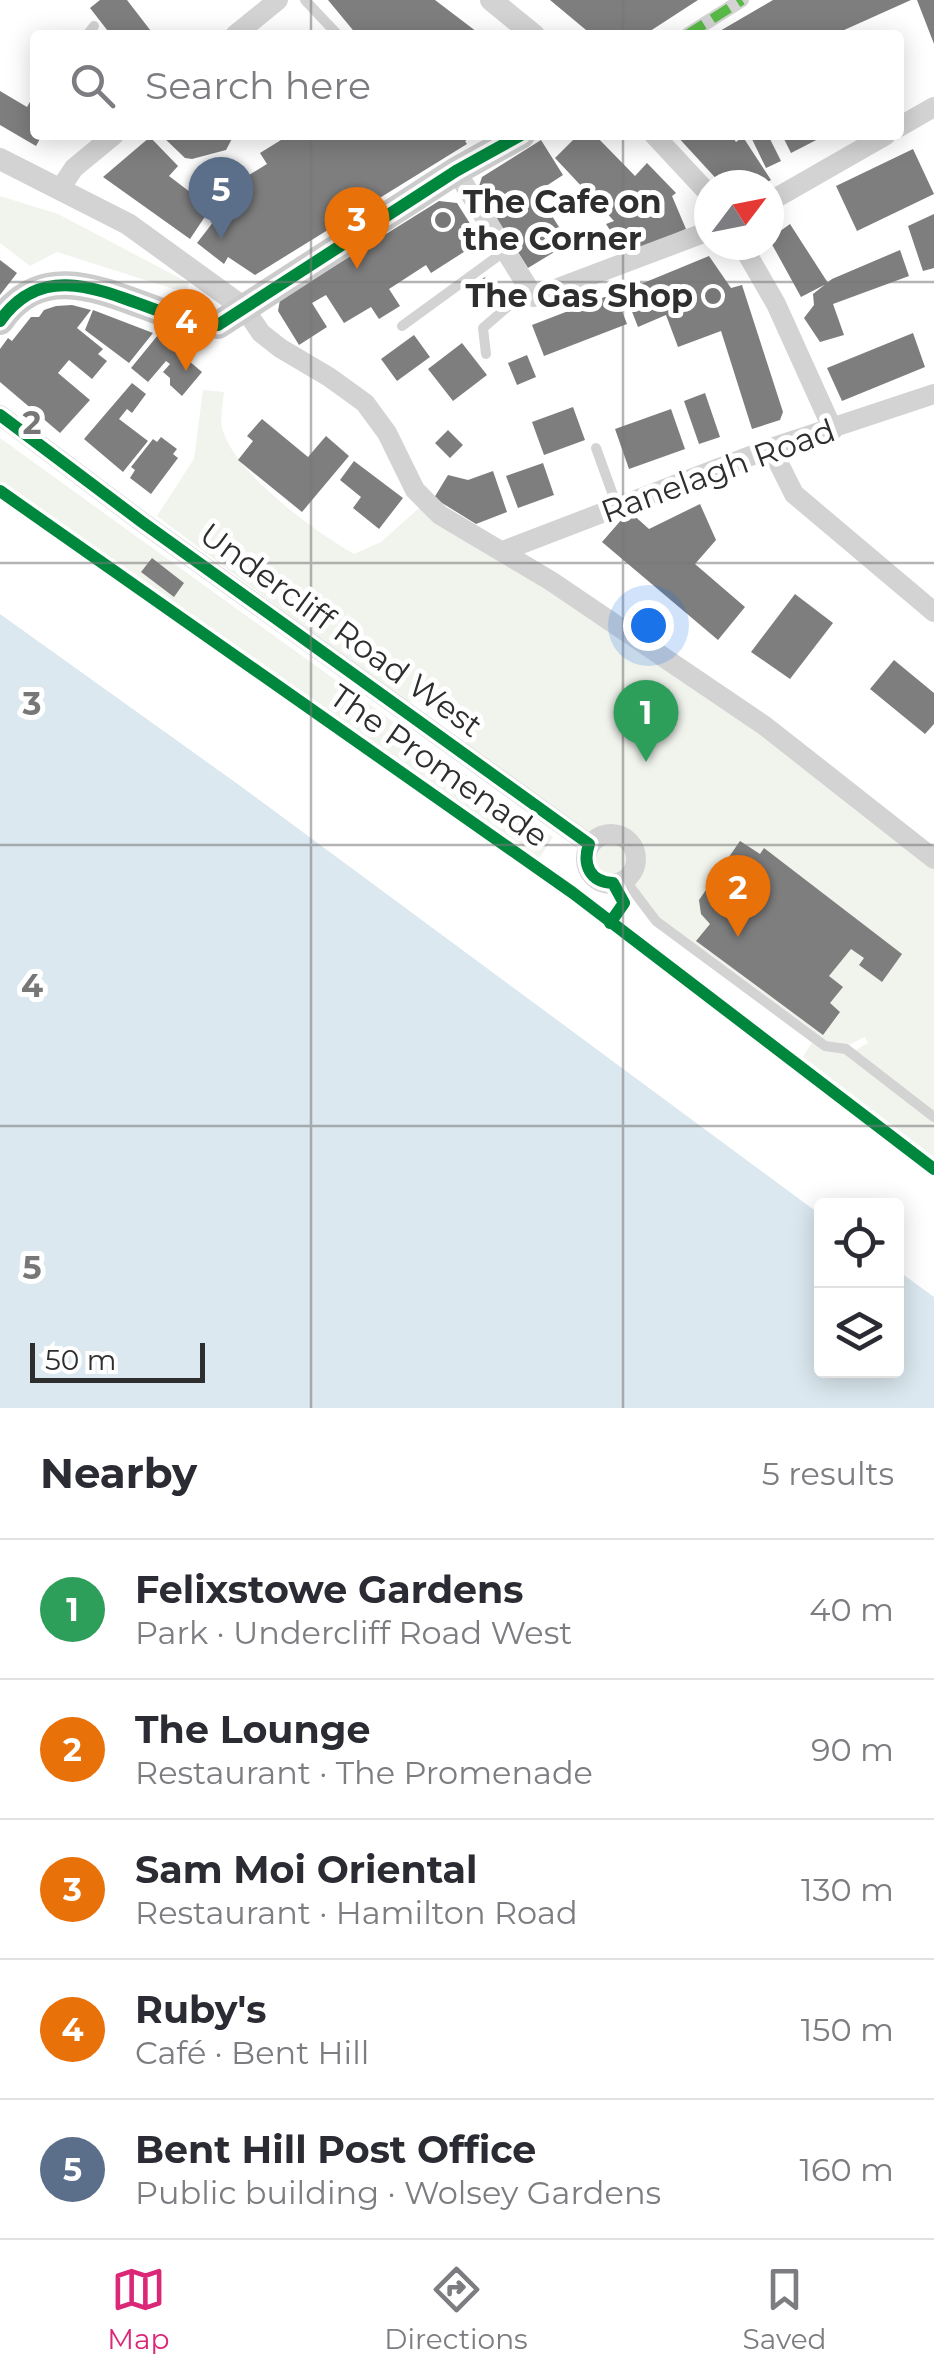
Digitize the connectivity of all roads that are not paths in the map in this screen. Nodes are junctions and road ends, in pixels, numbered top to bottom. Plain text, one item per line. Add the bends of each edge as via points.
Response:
1 (278, 0) edge
2 (305, 0) edge
3 (492, 0) edge
4 (742, 0) edge
5 (241, 30) edge
6 (333, 30) edge
7 (528, 30) edge
8 (695, 30) edge
9 (934, 106) edge
10 (904, 124) edge
11 (108, 140) edge
12 (512, 140) edge
13 (659, 140) edge
14 (877, 140) edge
15 (0, 158) edge
16 (456, 172) junction
17 (694, 178) edge
18 (60, 189) junction
19 (784, 193) edge
20 (694, 237) edge
21 (506, 250) junction
22 (751, 260) edge
23 (529, 288) junction
24 (244, 308) junction
25 (0, 321) edge
26 (402, 326) dead end
27 (486, 354) dead end
28 (934, 394) edge
29 (0, 414) edge
30 (833, 430) junction
31 (596, 448) dead end
32 (771, 448) junction
33 (0, 492) edge
34 (617, 507) junction
35 (503, 551) junction
36 (934, 612) edge
37 (589, 844) junction
38 (934, 859) edge
39 (625, 880) junction
40 (934, 1117) edge
41 (934, 1169) edge

1 - 5 street
2 - 6 lane
3 - 7 street
4 - 8 street
9 - 10 street
11 - 18 street
12 - 16 main road
13 - 17 street
14 - 19 street
15 - 18 street
16 - 21 street
16 - 24 main road
18 - 24 street via 128,224
20 - 23 street via 534,297
21 - 23 street
21 - 26 lane
22 - 30 street
23 - 27 lane via 483,328
24 - 25 main road via 218,324 204,324 102,290 58,284 21,298
24 - 35 street via 280,348 364,403 430,506
28 - 30 street, Ranelagh Road
29 - 37 street, Undercliff Road West
30 - 32 street, Ranelagh Road
31 - 34 lane
32 - 34 street, Ranelagh Road
32 - 36 street via 794,494
33 - 41 street, The Promenade via 573,894
34 - 35 street, Ranelagh Road
35 - 38 street via 765,726
37 - 39 street, Undercliff Road West via 586,864 595,878
37 - 39 street via 605,835 628,843 636,861
39 - 40 lane via 656,922 825,1046 846,1049

